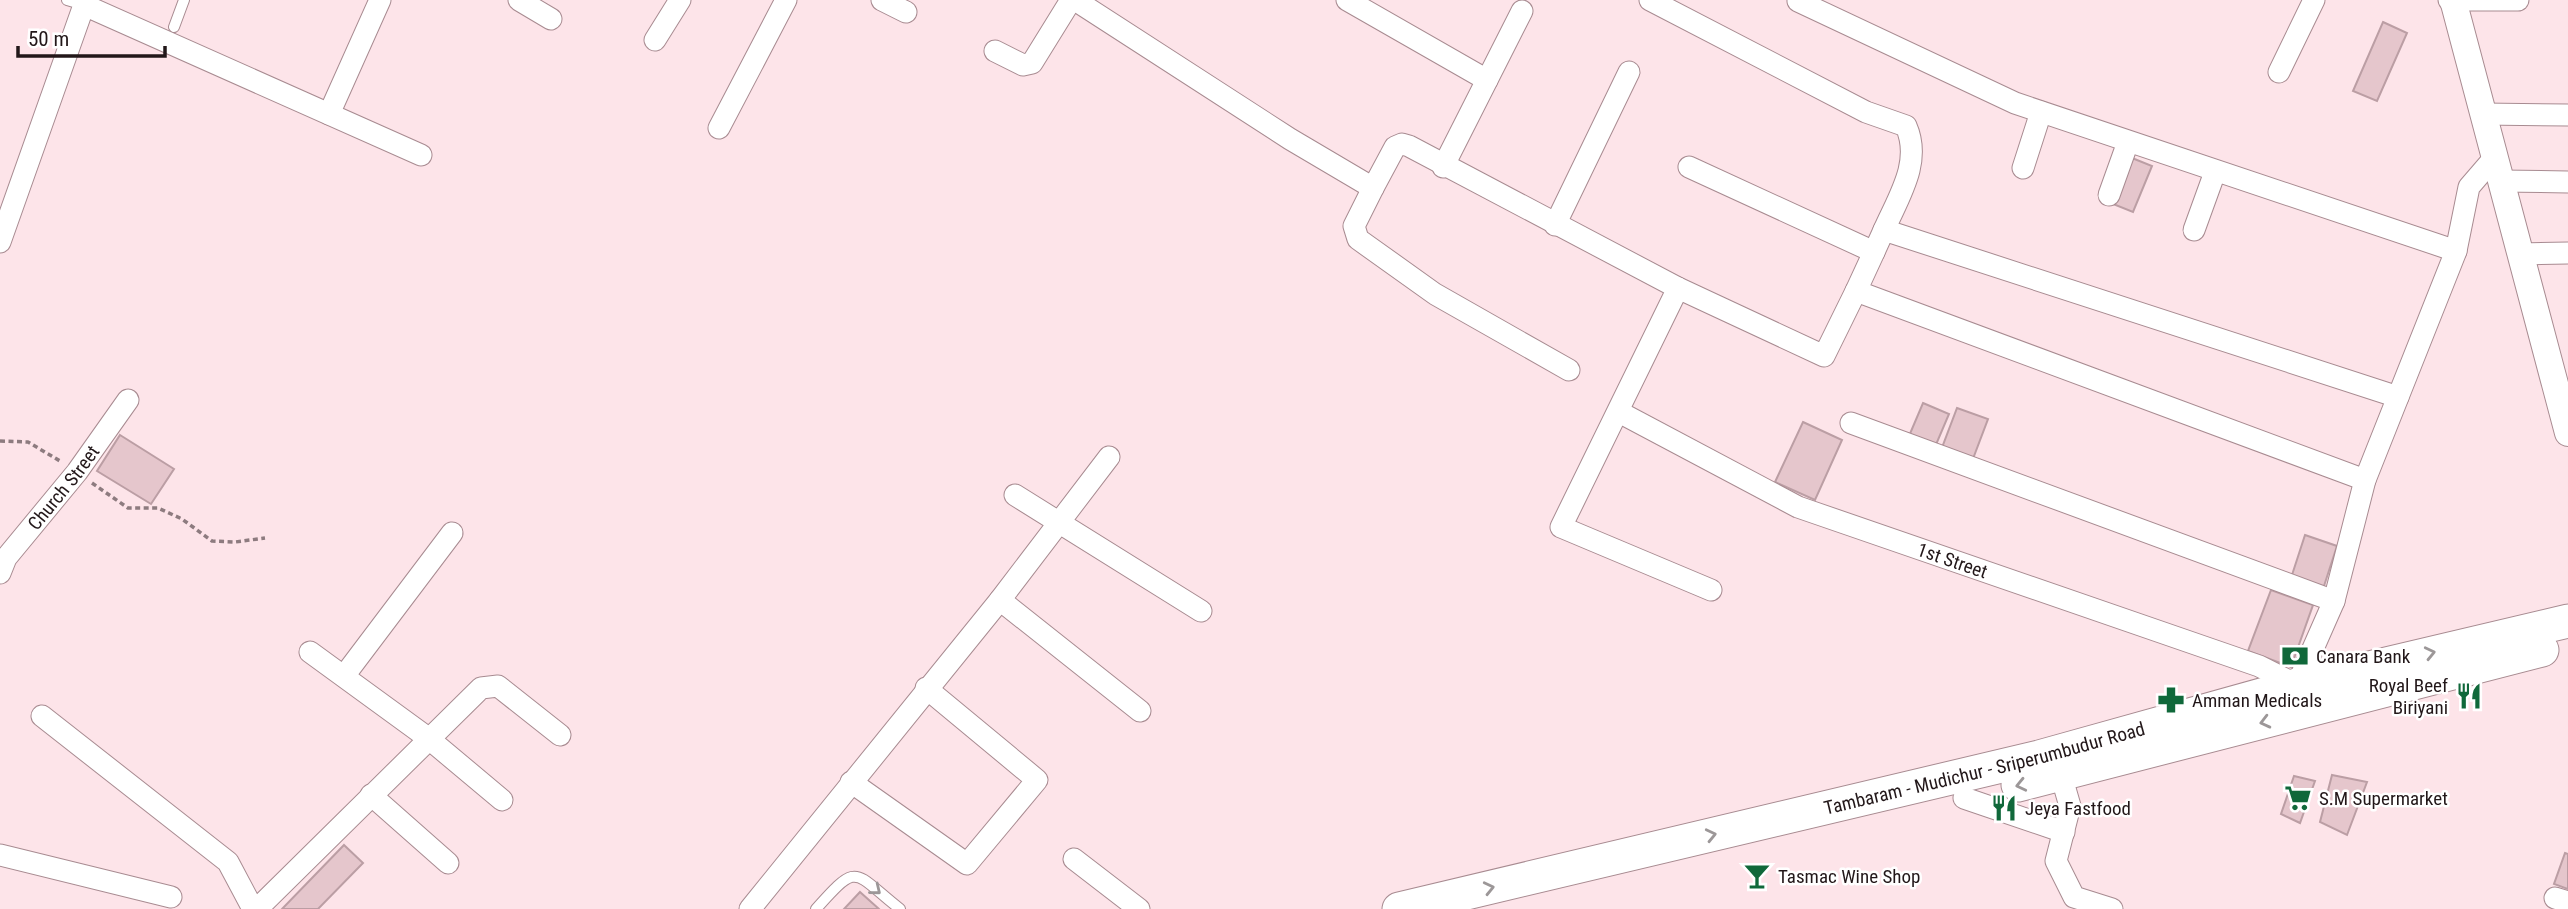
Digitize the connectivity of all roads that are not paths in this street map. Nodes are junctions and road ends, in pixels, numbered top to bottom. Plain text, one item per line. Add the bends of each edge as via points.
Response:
1 (184, 0) edge
2 (380, 0) edge
3 (519, 0) edge
4 (680, 0) edge
5 (786, 0) edge
6 (882, 0) edge
7 (1073, 0) edge
8 (1347, 0) edge
9 (1650, 0) edge
10 (2314, 0) edge
11 (2518, 0) edge
12 (1798, 1) edge
13 (2452, 1) edge
14 (76, 3) edge
15 (1522, 11) dead end
16 (906, 12) dead end
17 (551, 19) dead end
18 (174, 27) dead end
19 (655, 40) dead end
20 (995, 51) dead end
21 (1629, 72) dead end
22 (2279, 72) dead end
23 (1487, 80) junction
24 (2041, 112) junction
25 (329, 114) junction
26 (2482, 114) junction
27 (2568, 115) edge
28 (719, 128) dead end
29 (2128, 142) junction
30 (421, 155) dead end
31 (1443, 167) junction
32 (1689, 167) dead end
33 (2023, 168) dead end
34 (2497, 170) junction
35 (2215, 172) junction
36 (2568, 182) edge
37 (1373, 188) junction
38 (2109, 195) dead end
39 (1555, 225) junction
40 (1884, 230) junction
41 (2194, 230) dead end
42 (0, 242) edge
43 (2456, 251) junction
44 (1874, 252) junction
45 (2568, 253) edge
46 (2520, 254) junction
47 (1678, 289) junction
48 (1856, 291) junction
49 (1569, 370) dead end
50 (2398, 397) junction
51 (128, 400) dead end
52 (1619, 412) junction
53 (1851, 423) dead end
54 (2568, 433) edge
55 (1109, 457) dead end
56 (2365, 480) junction
57 (1015, 495) dead end
58 (1060, 523) junction
59 (452, 533) dead end
60 (0, 573) edge
61 (1711, 590) dead end
62 (1000, 600) junction
63 (2334, 601) junction
64 (1201, 611) dead end
65 (2568, 621) edge
66 (2568, 643) edge
67 (310, 652) dead end
68 (344, 676) junction
69 (926, 688) junction
70 (2301, 698) junction
71 (1140, 711) dead end
72 (42, 716) dead end
73 (560, 735) dead end
74 (428, 738) junction
75 (2061, 775) junction
76 (851, 782) junction
77 (371, 795) junction
78 (1964, 798) junction
79 (502, 800) dead end
80 (2064, 832) junction
81 (0, 855) edge
82 (1074, 859) dead end
83 (448, 863) dead end
84 (172, 897) dead end
85 (1437, 905) edge
86 (255, 909) edge
87 (750, 909) edge
88 (816, 909) edge
89 (900, 909) edge
90 (1139, 909) edge
91 (1399, 909) edge
92 (1500, 909) edge
93 (2112, 909) edge

1 - 18 lane
2 - 25 street
3 - 17 street
4 - 19 street
5 - 28 street
6 - 16 street
7 - 20 street via 1032,63 1023,65
7 - 37 street
8 - 23 street
9 - 40 street via 1866,112 1906,126 1913,142 1913,162
10 - 22 street
11 - 13 street
12 - 24 street
13 - 26 street
14 - 25 street
14 - 42 street
15 - 23 street
21 - 39 street
23 - 31 street
24 - 29 street
24 - 33 street
25 - 30 street
26 - 27 street
26 - 34 street
29 - 35 street
29 - 38 street
31 - 37 street via 1402,144 1395,147
31 - 39 street
32 - 44 street
34 - 36 street
34 - 43 street via 2469,187
34 - 46 street
35 - 41 street
35 - 43 street
37 - 49 street via 1354,226 1358,239 1435,294
39 - 47 street
40 - 44 street
40 - 50 street
43 - 50 street
44 - 48 street
45 - 46 street
46 - 54 street
47 - 48 street via 1824,356
47 - 52 street
48 - 56 street
50 - 56 street
51 - 60 street, Church Street via 6,558
52 - 61 street via 1561,527
52 - 70 street, 1st Street via 1798,508 2259,666
53 - 63 street
55 - 58 street
56 - 63 street
57 - 58 street
58 - 62 street
58 - 64 street
59 - 68 street
62 - 69 street
62 - 71 street
63 - 70 street
70 -> 65 main road, Tambaram - Mudichur - Sriperumbudur Road
66 - 70 main road, Tambaram - Mudichur - Sriperumbudur Road
67 - 68 street
68 - 74 street
69 - 76 street
69 - 76 street via 1037,780 967,864
70 -> 75 main road, Tambaram - Mudichur - Sriperumbudur Road
85 -> 70 main road, Tambaram - Mudichur - Sriperumbudur Road via 2039,757
72 - 86 street via 228,862
73 - 74 street via 498,686 481,688
74 - 77 street
74 - 79 street
75 -> 78 main road, Tambaram - Mudichur - Sriperumbudur Road
75 - 80 street via 2070,806
76 - 87 street
77 - 83 street
77 - 86 street
78 - 80 street
78 - 92 main road, Tambaram - Mudichur - Sriperumbudur Road
80 - 93 street via 2056,861 2074,897
81 - 84 street
82 - 90 street
85 - 91 main road, Tambaram - Mudichur - Sriperumbudur Road
88 -> 89 lane via 852,875

